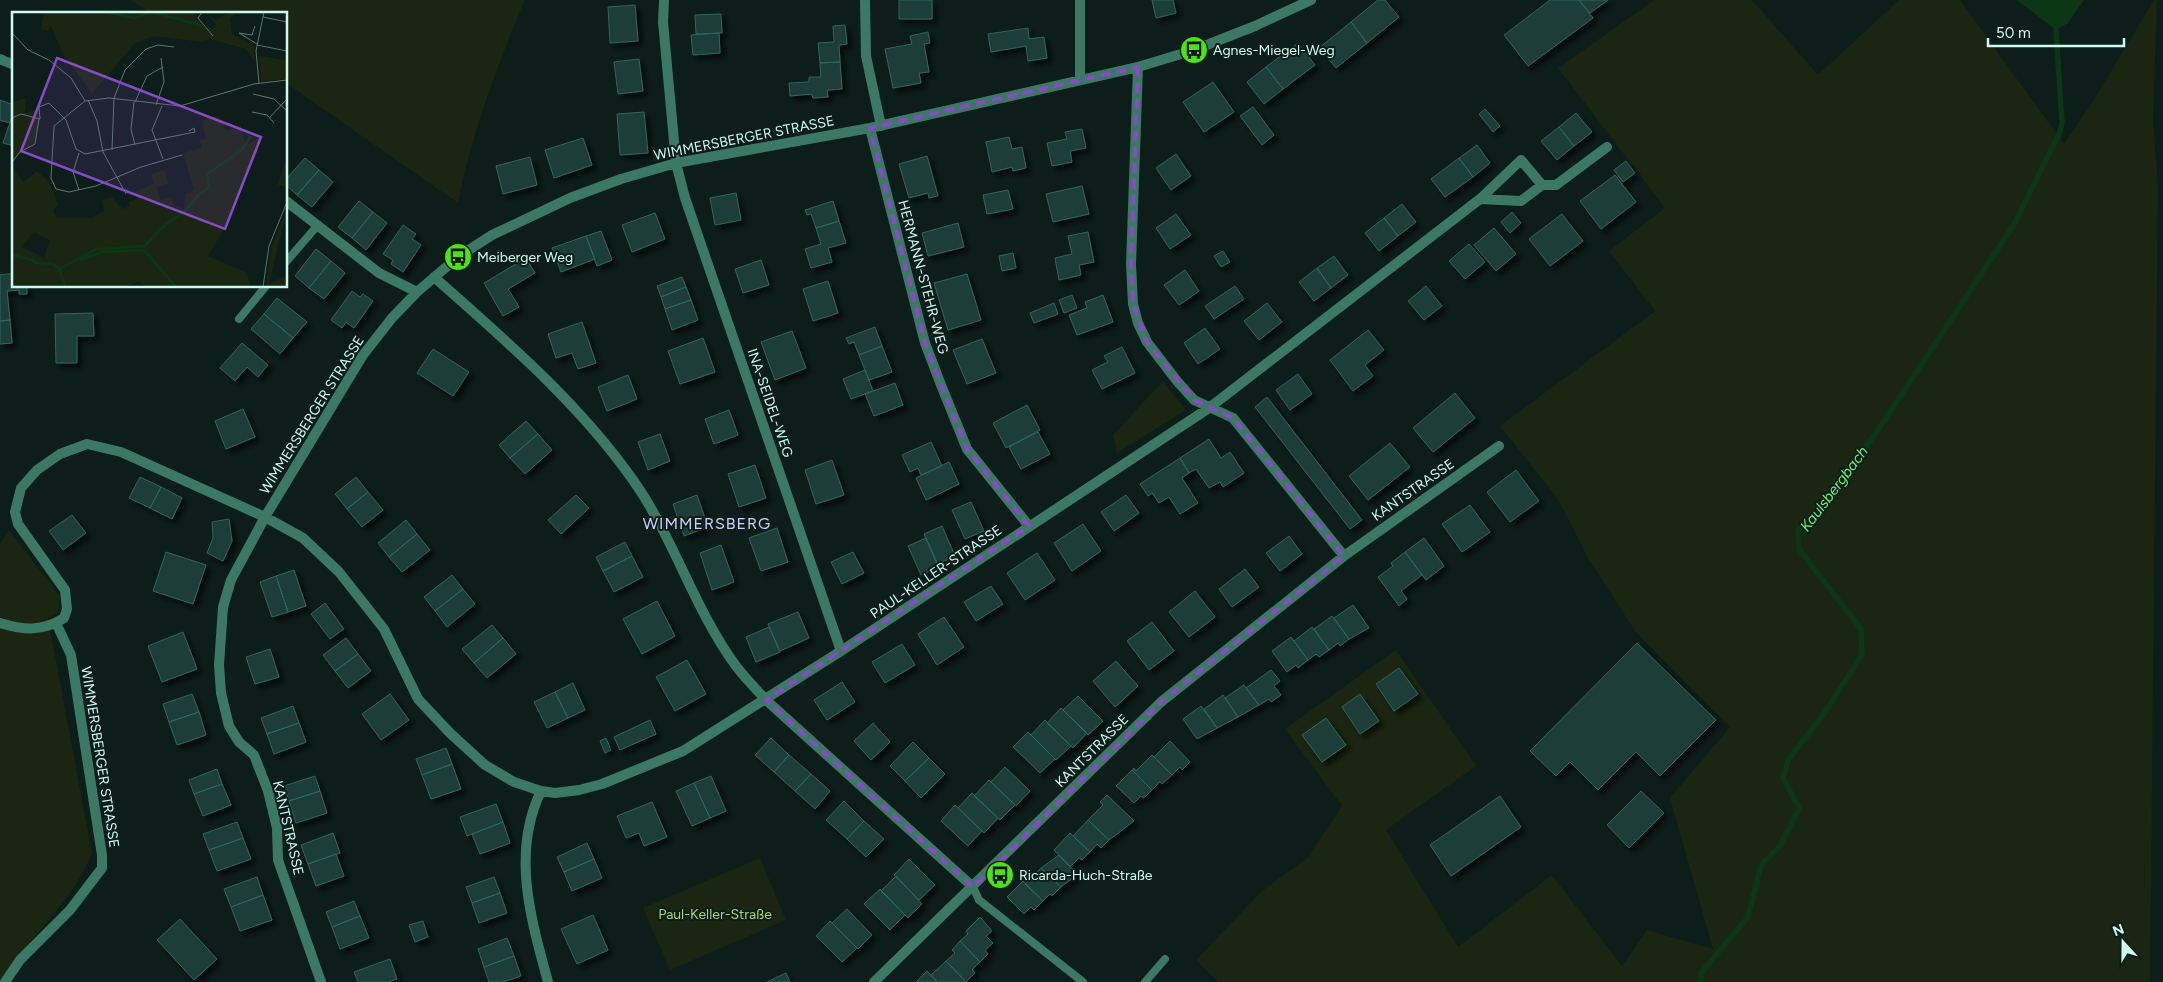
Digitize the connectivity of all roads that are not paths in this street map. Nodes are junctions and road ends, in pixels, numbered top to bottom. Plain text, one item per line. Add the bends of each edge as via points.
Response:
1 (664, 0) edge
2 (865, 0) edge
3 (1080, 0) edge
4 (1311, 0) edge
5 (0, 59) edge
6 (12, 64) edge
7 (1138, 67) junction
8 (1080, 80) junction
9 (881, 126) junction
10 (870, 128) junction
11 (1607, 147) dead end
12 (676, 163) junction
13 (1542, 185) junction
14 (1480, 199) junction
15 (288, 203) edge
16 (317, 226) junction
17 (288, 260) edge
18 (434, 277) junction
19 (264, 288) edge
20 (417, 292) junction
21 (239, 319) dead end
22 (1209, 408) junction
23 (1499, 446) dead end
24 (265, 517) junction
25 (1028, 526) junction
26 (1344, 556) junction
27 (0, 623) edge
28 (56, 623) junction
29 (841, 651) junction
30 (766, 700) junction
31 (541, 791) junction
32 (973, 886) junction
33 (1165, 959) dead end
34 (5, 982) edge
35 (321, 982) edge
36 (548, 982) edge
37 (874, 982) edge
38 (1084, 982) edge
39 (1145, 982) edge

1 - 12 street, INA-SEIDEL-WEG via 663,22
2 - 9 street via 866,56
3 - 8 street
4 - 7 street, WIMMERSBERGER STRASSE via 1203,47
5 - 6 street
7 - 8 street, WIMMERSBERGER STRASSE
7 - 22 street via 1131,264 1134,304 1147,342 1194,400
8 - 9 street, WIMMERSBERGER STRASSE
9 - 10 street, WIMMERSBERGER STRASSE
10 - 12 street, WIMMERSBERGER STRASSE
10 - 25 street, HERMANN-STEHR-WEG via 925,343 941,386 967,449
11 - 13 street via 1556,185
12 - 18 street, WIMMERSBERGER STRASSE via 621,179 522,220 468,250
12 - 29 street, INA-SEIDEL-WEG via 685,198
13 - 14 street via 1521,201
13 - 14 street via 1521,160
14 - 22 street
15 - 16 street
16 - 17 lane
16 - 20 street via 379,274
18 - 20 street, WIMMERSBERGER STRASSE
18 - 30 street via 546,379 602,439 634,481 655,516 736,666
19 - 21 lane
20 - 24 street, WIMMERSBERGER STRASSE via 363,355
22 - 25 street, PAUL-KELLER-STRASSE
22 - 26 street via 1234,418
23 - 26 street, KANTSTRASSE
24 - 28 street, WIMMERSBERGER STRASSE via 120,452 88,444 60,454 21,488 15,512 25,537 65,590 67,609 64,618
24 - 31 street, PAUL-KELLER-STRASSE via 303,538 339,572 384,629 418,699 450,733 499,774
24 - 35 street, KANTSTRASSE via 231,580 223,607 219,665 221,693 229,726 239,742 254,755 268,790 277,828 278,860
25 - 29 street, PAUL-KELLER-STRASSE
26 - 32 street, KANTSTRASSE via 1161,702
27 - 28 street via 20,629 40,629
28 - 34 street, WIMMERSBERGER STRASSE via 71,655 102,868 70,910 20,960
29 - 30 street, PAUL-KELLER-STRASSE
30 - 31 street, PAUL-KELLER-STRASSE via 683,750 646,768 579,790
30 - 32 street
31 - 36 street via 532,810 525,852 527,897
32 - 37 street, KANTSTRASSE
32 - 38 lane via 978,900
33 - 39 lane

